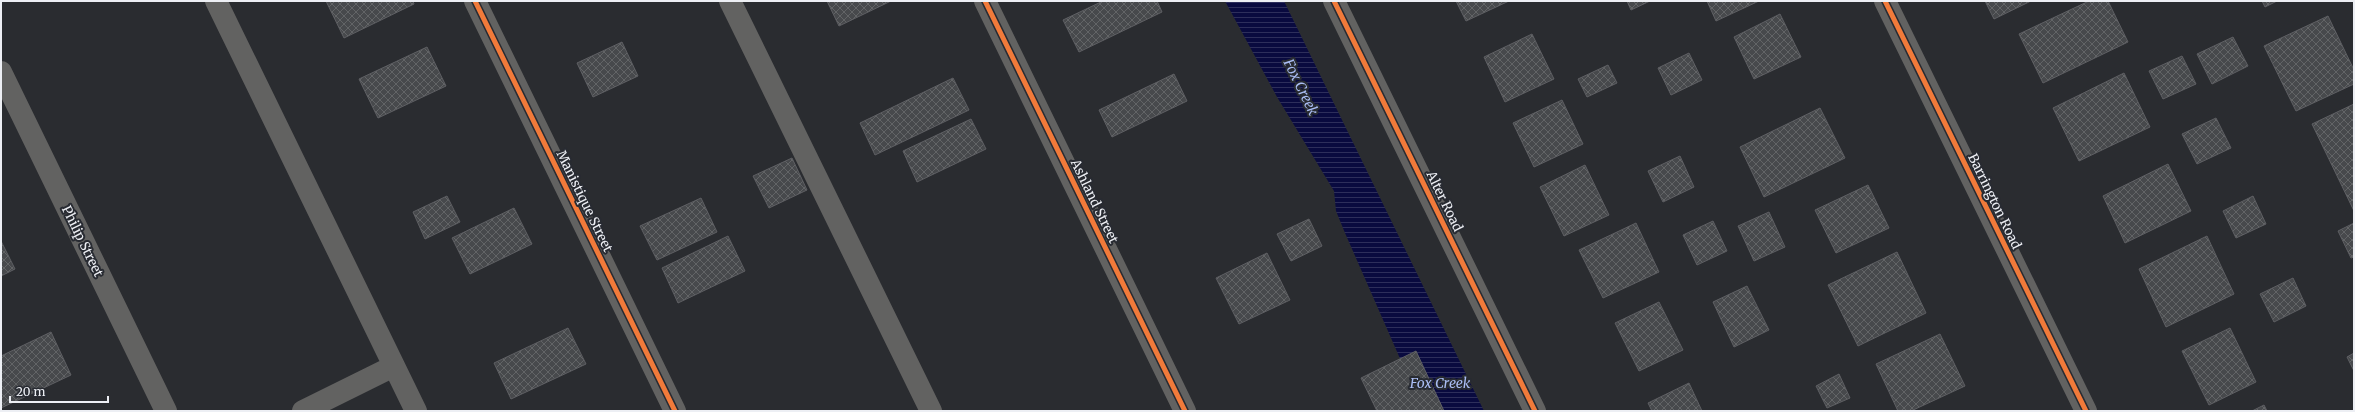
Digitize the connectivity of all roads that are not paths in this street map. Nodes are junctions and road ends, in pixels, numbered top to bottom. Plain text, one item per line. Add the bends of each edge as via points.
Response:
1 (216, 1) edge
2 (475, 1) edge
3 (730, 1) edge
4 (985, 1) edge
5 (1334, 1) edge
6 (1885, 1) edge
7 (1, 72) edge
8 (394, 366) junction
9 (166, 411) edge
10 (303, 411) edge
11 (416, 411) edge
12 (675, 411) edge
13 (931, 411) edge
14 (1185, 411) edge
15 (1535, 411) edge
16 (2086, 411) edge

1 - 8 street
2 - 12 street, Manistique Street
3 - 13 street
4 - 14 street, Ashland Street
5 - 15 street, Alter Road
6 - 16 street, Barrington Road
7 - 9 street, Philip Street
8 - 10 street
8 - 11 street

